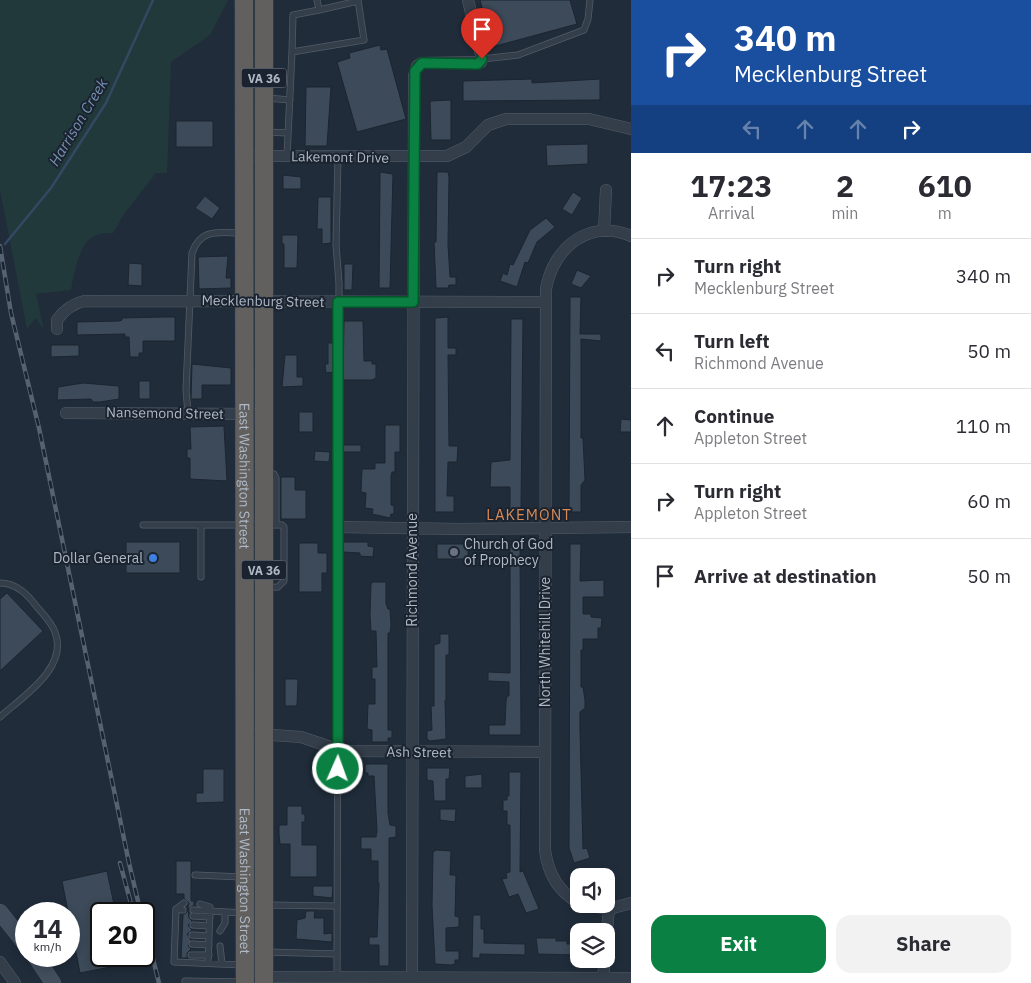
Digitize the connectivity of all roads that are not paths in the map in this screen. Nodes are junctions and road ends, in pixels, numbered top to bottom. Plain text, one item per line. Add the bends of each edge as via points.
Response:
1 (244, 0) edge
2 (264, 0) edge
3 (317, 0) edge
4 (468, 0) edge
5 (590, 0) edge
6 (358, 1) edge
7 (319, 10) junction
8 (292, 52) junction
9 (482, 59) junction
10 (264, 98) junction
11 (290, 100) junction
12 (631, 129) edge
13 (264, 131) junction
14 (288, 133) junction
15 (245, 156) junction
16 (264, 156) junction
17 (287, 156) junction
18 (338, 157) junction
19 (414, 158) junction
20 (606, 190) dead end
21 (604, 231) junction
22 (245, 233) junction
23 (631, 236) edge
24 (189, 300) junction
25 (245, 301) junction
26 (264, 301) junction
27 (338, 302) junction
28 (413, 302) junction
29 (545, 302) junction
30 (57, 329) dead end
31 (66, 413) dead end
32 (188, 413) junction
33 (245, 414) junction
34 (265, 414) junction
35 (143, 525) dead end
36 (202, 525) junction
37 (245, 526) junction
38 (270, 526) junction
39 (338, 527) junction
40 (545, 527) junction
41 (631, 527) edge
42 (413, 528) junction
43 (201, 577) dead end
44 (0, 583) edge
45 (0, 717) edge
46 (246, 734) junction
47 (265, 734) junction
48 (339, 750) junction
49 (412, 752) junction
50 (545, 752) junction
51 (195, 875) dead end
52 (245, 877) junction
53 (570, 897) edge
54 (631, 902) edge
55 (200, 904) dead end
56 (264, 905) junction
57 (336, 906) junction
58 (615, 907) edge
59 (181, 911) dead end
60 (0, 912) edge
61 (225, 912) junction
62 (193, 913) dead end
63 (245, 913) junction
64 (210, 914) junction
65 (193, 925) dead end
66 (210, 926) junction
67 (15, 931) edge
68 (223, 931) dead end
69 (192, 935) dead end
70 (209, 936) junction
71 (192, 944) dead end
72 (209, 945) junction
73 (222, 948) dead end
74 (264, 952) junction
75 (191, 954) dead end
76 (337, 954) junction
77 (208, 955) junction
78 (0, 962) edge
79 (208, 963) junction
80 (222, 964) junction
81 (42, 967) edge
82 (604, 968) edge
83 (337, 977) junction
84 (603, 978) junction
85 (631, 978) edge
86 (240, 979) edge
87 (264, 980) edge
88 (282, 980) edge
89 (412, 980) edge
90 (15, 983) edge
91 (53, 983) edge
92 (185, 983) edge

1 - 15 highway, East Washington Street / VA 36
2 - 10 highway, East Washington Street / VA 36
3 - 7 lane
4 - 9 street
5 - 9 lane via 584,30 518,55
6 - 7 lane
6 - 8 lane via 364,40
7 - 8 lane via 292,15
8 - 11 lane
9 - 19 street, Richmond Avenue via 478,64 422,63 417,66 414,76
10 - 11 lane
10 - 13 highway, East Washington Street / VA 36
11 - 14 lane
12 - 19 street, Lakemont Drive via 589,119 506,119 486,127 458,152
13 - 14 lane
13 - 16 highway, East Washington Street / VA 36
14 - 17 lane
15 - 16 street, Lakemont Drive
15 - 22 highway, East Washington Street / VA 36
16 - 17 street, Lakemont Drive
16 - 26 highway, East Washington Street / VA 36
17 - 18 street, Lakemont Drive
18 - 19 street, Lakemont Drive
18 - 27 lane
19 - 28 street, Richmond Avenue
20 - 21 street
21 - 23 street
21 - 29 street, North Whitehill Drive via 577,238 559,255 548,275
22 - 24 lane via 210,233 199,238 192,253
22 - 25 highway, East Washington Street / VA 36
24 - 25 street, Mecklenburg Street
24 - 30 street, Mecklenburg Street via 84,301 63,312 57,320
24 - 32 lane
25 - 26 street, Mecklenburg Street
25 - 33 highway, East Washington Street / VA 36
26 - 27 street, Mecklenburg Street
26 - 34 highway, East Washington Street / VA 36
27 - 28 street, Mecklenburg Street
27 - 39 lane
28 - 29 street, Mecklenburg Street
28 - 42 street, Richmond Avenue
29 - 40 street, North Whitehill Drive
31 - 32 street, Nansemond Street
32 - 33 street, Nansemond Street
33 - 34 street, Nansemond Street
33 - 37 highway, East Washington Street / VA 36
34 - 38 highway, East Washington Street / VA 36 via 264,473
35 - 36 lane
36 - 37 lane
36 - 43 lane
37 - 38 lane
37 - 46 highway, East Washington Street / VA 36
38 - 47 highway, East Washington Street / VA 36 via 264,588
39 - 42 street
39 - 48 lane
40 - 41 street
40 - 42 street
40 - 50 street, North Whitehill Drive
42 - 49 street, Richmond Avenue
44 - 45 lane via 14,586 33,602 55,632 58,650 45,676
46 - 47 street, Ash Street
46 - 52 highway, East Washington Street / VA 36
47 - 48 street, Ash Street via 301,738
47 - 56 highway, East Washington Street / VA 36
48 - 49 street, Ash Street
48 - 57 lane
49 - 50 street, Ash Street
49 - 89 street, Richmond Avenue
50 - 53 street, North Whitehill Drive via 546,860 556,883
51 - 52 lane
52 - 63 highway, East Washington Street / VA 36
54 - 58 street
55 - 64 lane via 210,907
56 - 57 lane
56 - 74 highway, East Washington Street / VA 36
57 - 76 lane
59 - 79 lane via 178,954 174,962
60 - 67 main road
61 - 63 lane
61 - 64 lane
61 - 68 lane
62 - 64 lane
63 - 86 highway, East Washington Street / VA 36
64 - 66 lane
65 - 66 lane
66 - 70 lane
69 - 70 lane
70 - 72 lane
71 - 72 lane
72 - 77 lane
73 - 80 lane
74 - 76 lane
74 - 87 highway, East Washington Street / VA 36
75 - 77 lane
76 - 83 lane
77 - 79 lane
78 - 90 street
79 - 80 lane
80 - 86 lane
81 - 91 main road
82 - 84 street
83 - 88 street
83 - 89 street
84 - 85 street
84 - 89 street
86 - 87 street
86 - 92 lane
87 - 88 street

